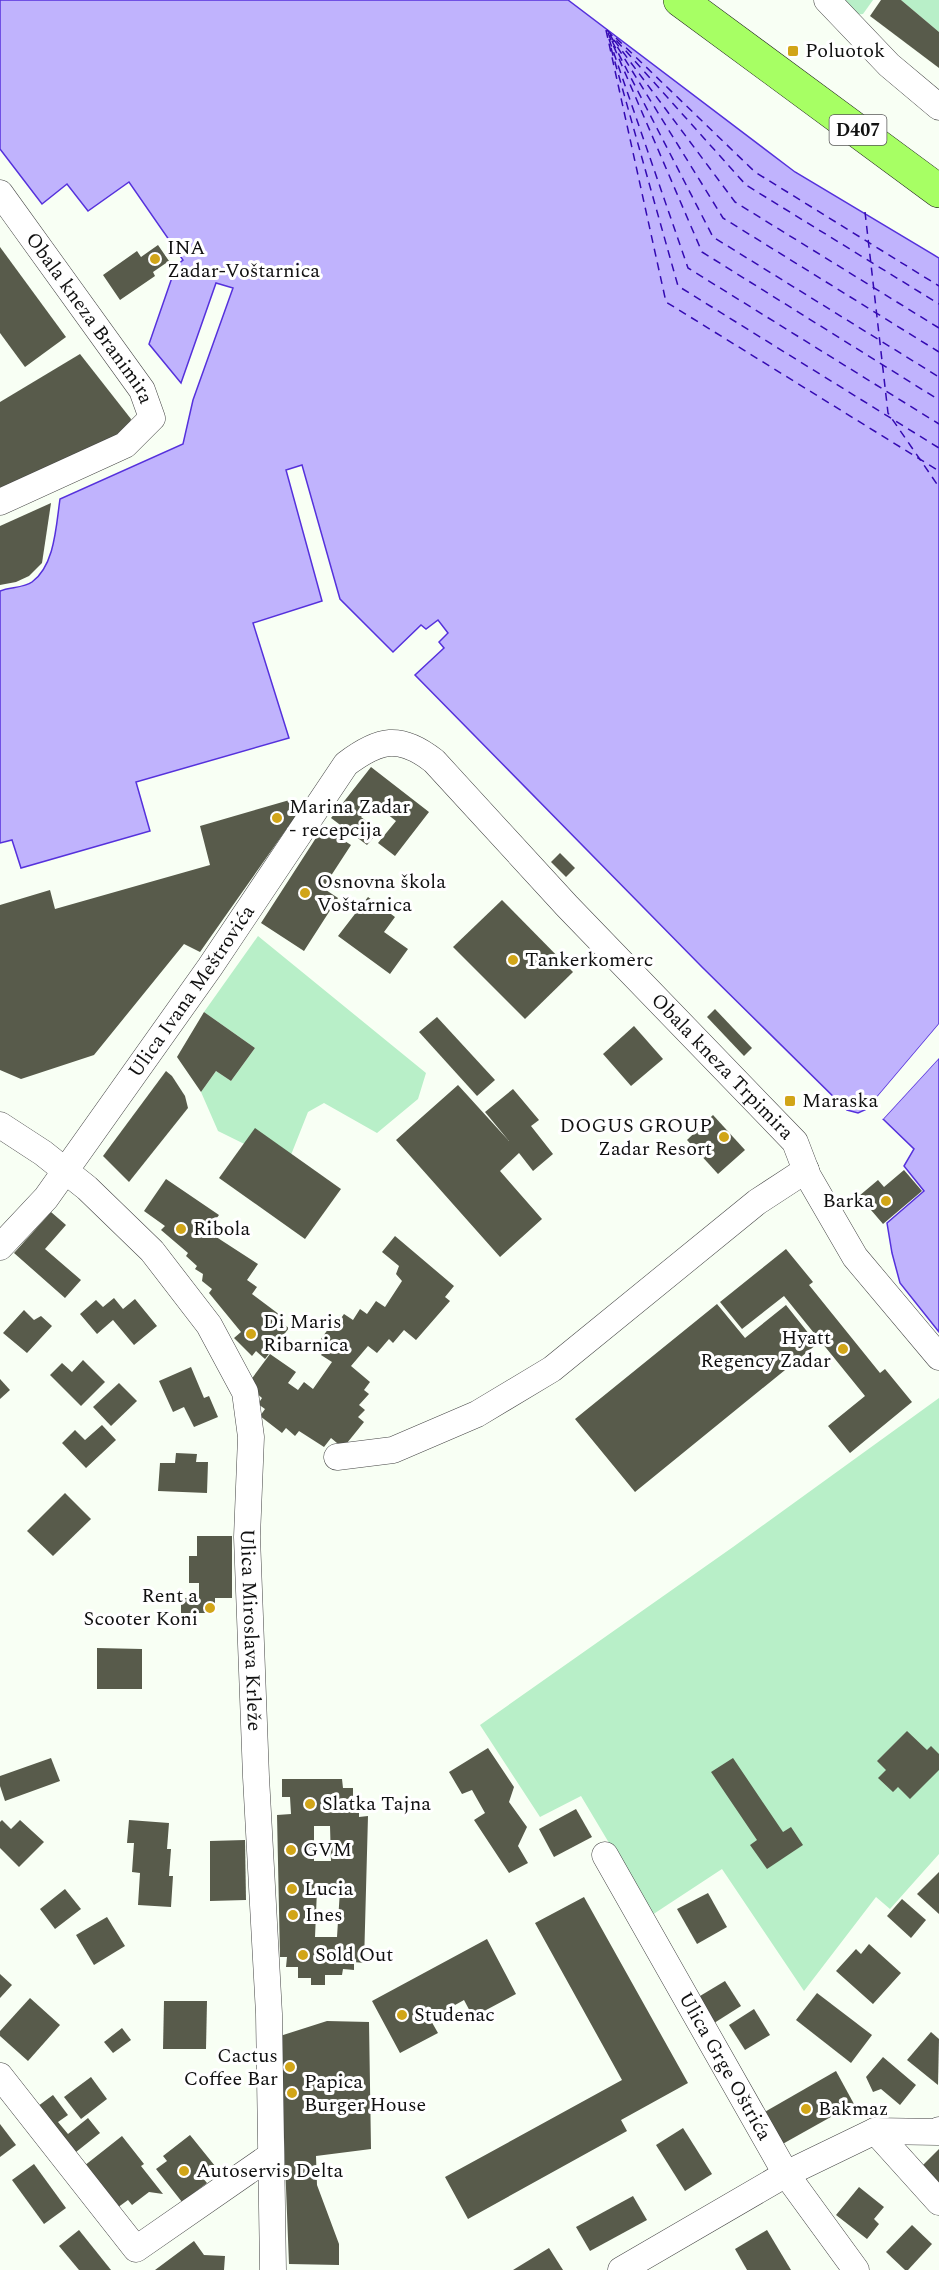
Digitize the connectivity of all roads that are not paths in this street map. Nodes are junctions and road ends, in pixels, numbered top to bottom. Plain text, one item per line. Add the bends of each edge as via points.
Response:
1 (680, 0) edge
2 (827, 0) edge
3 (939, 107) edge
4 (937, 185) edge
5 (0, 193) edge
6 (0, 502) edge
7 (386, 743) joint
8 (0, 1125) edge
9 (65, 1170) junction
10 (806, 1170) junction
11 (0, 1247) edge
12 (939, 1357) edge
13 (337, 1457) dead end
14 (604, 1854) dead end
15 (0, 2076) edge
16 (939, 2130) edge
17 (875, 2131) junction
18 (270, 2156) junction
19 (786, 2175) junction
20 (939, 2202) edge
21 (273, 2270) edge
22 (621, 2270) edge
23 (856, 2270) edge

1 - 4 main road, D407
2 - 3 street via 889,65
5 - 6 street, Obala kneza Branimira via 142,390 152,418 125,445
7 - 9 street, Ulica Ivana Meštrovića via 370,748 346,764 210,967
7 - 10 street, Obala kneza Trpimira via 417,748 434,760 567,906 795,1142
8 - 9 street, Ulica Miroslava Krleže
9 - 11 street, Ulica Ivana Meštrovića via 46,1198
9 - 18 street, Ulica Miroslava Krleže via 152,1251 209,1325 244,1392 251,1437 248,1537 269,2014
10 - 12 street, Obala kneza Trpimira via 855,1257
10 - 13 street via 757,1202 552,1369 477,1414 393,1450
14 - 19 street, Ulica Grge Oštrića
15 - 18 street via 136,2249
16 - 17 street
17 - 19 street
17 - 20 street
18 - 21 street, Ulica Miroslava Krleže
19 - 22 street
19 - 23 street, Ulica Grge Oštrića

